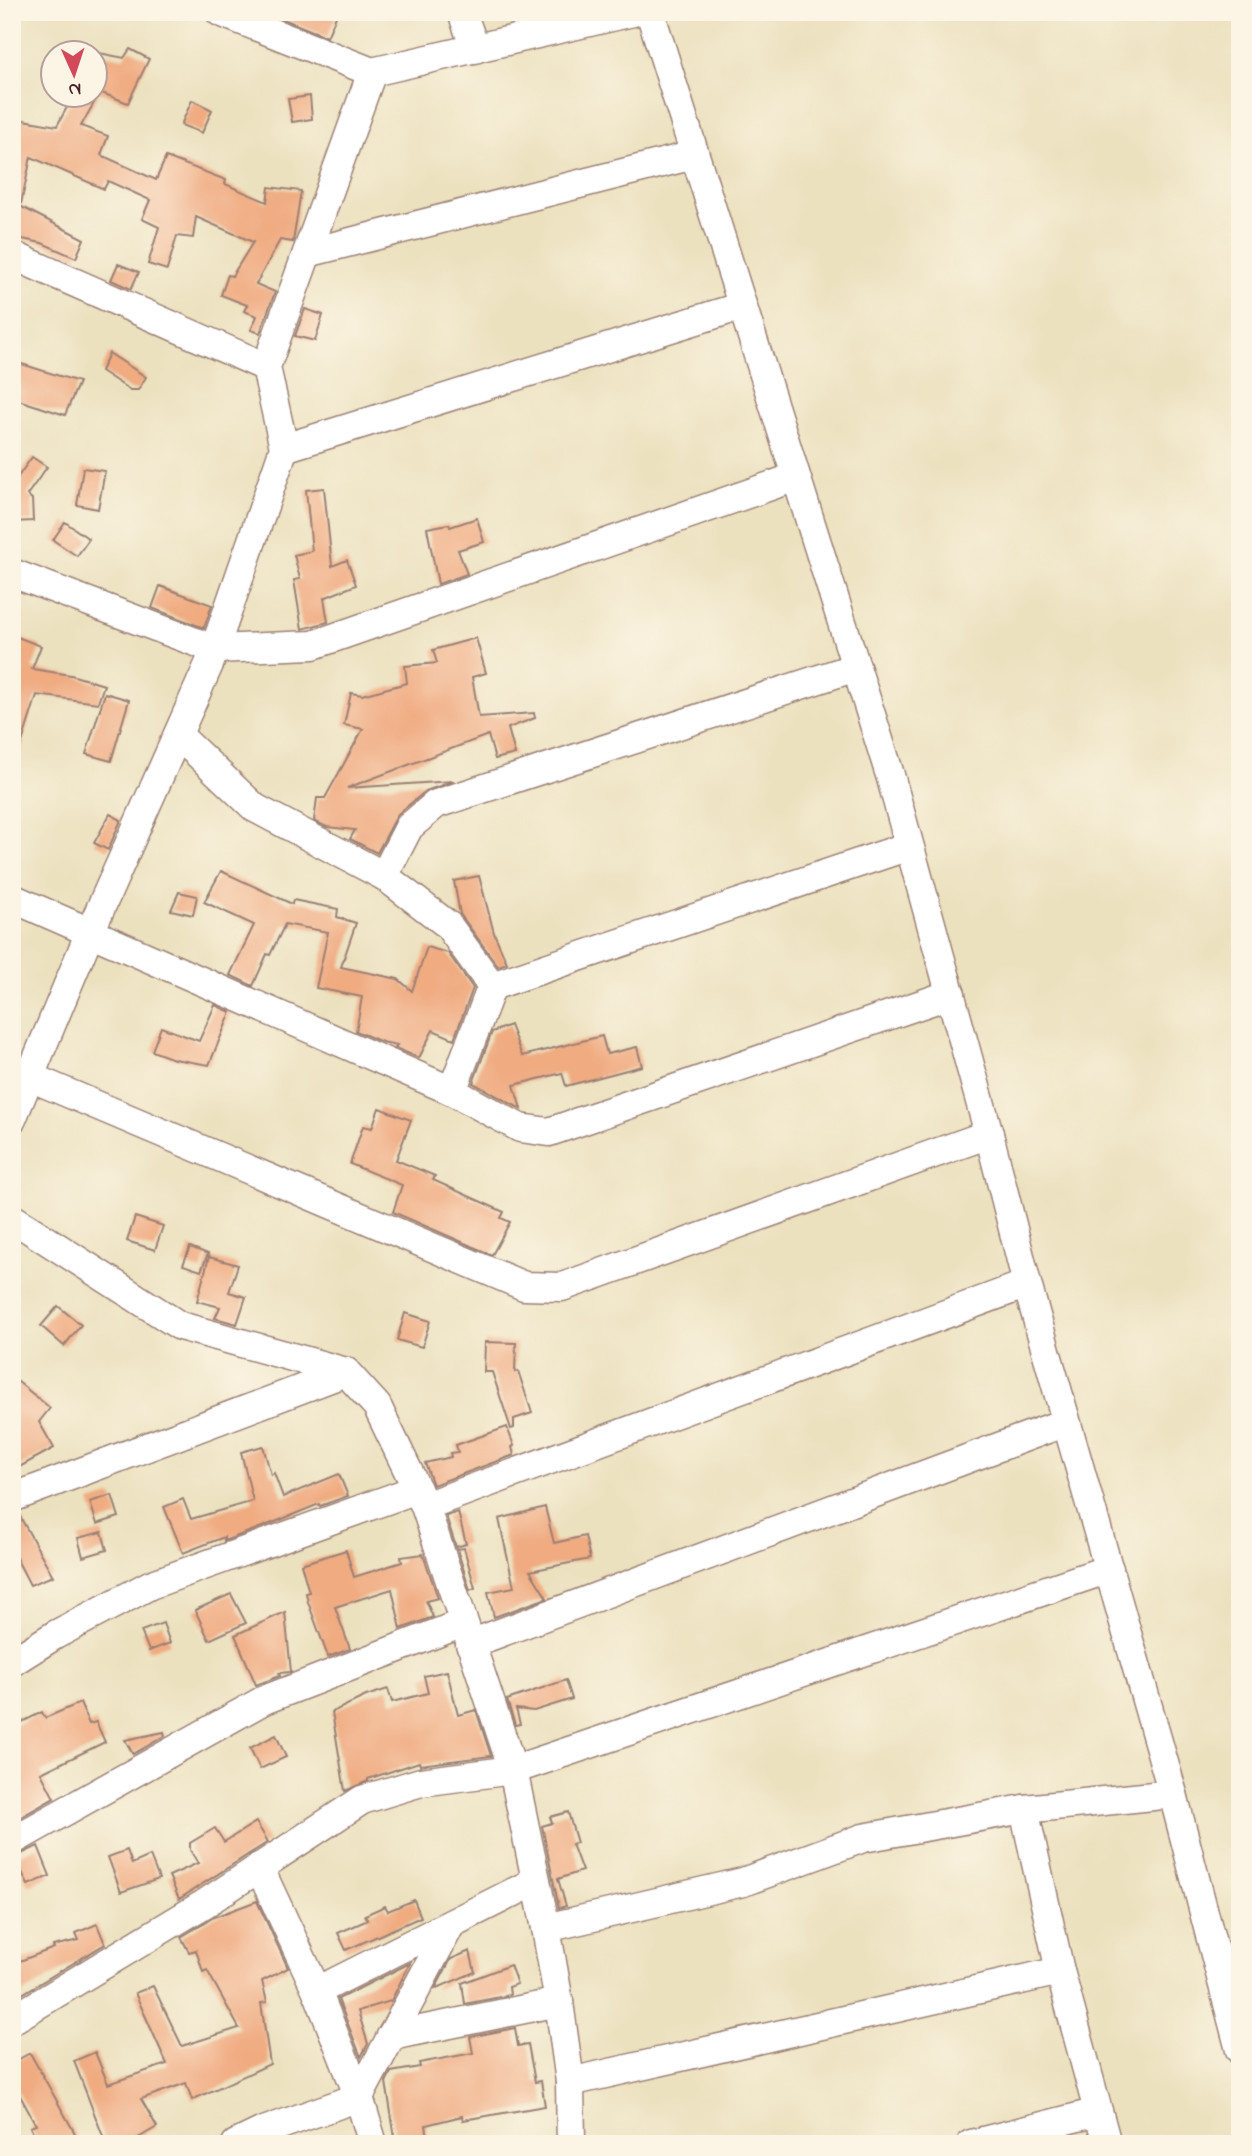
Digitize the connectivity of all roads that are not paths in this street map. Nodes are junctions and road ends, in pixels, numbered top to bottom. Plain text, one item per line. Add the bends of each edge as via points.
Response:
1 (220, 12) edge
2 (462, 12) edge
3 (633, 12) edge
4 (650, 12) edge
5 (475, 49) junction
6 (372, 72) junction
7 (694, 155) junction
8 (307, 253) junction
9 (12, 255) edge
10 (742, 306) junction
11 (265, 368) junction
12 (284, 448) junction
13 (796, 477) junction
14 (12, 572) edge
15 (214, 649) junction
16 (856, 667) junction
17 (178, 735) junction
18 (909, 846) junction
19 (384, 876) junction
20 (12, 898) edge
21 (90, 932) junction
22 (492, 986) junction
23 (951, 994) junction
24 (30, 1077) junction
25 (452, 1091) junction
26 (12, 1119) edge
27 (989, 1134) junction
28 (12, 1218) edge
29 (1027, 1284) junction
30 (346, 1372) junction
31 (1066, 1422) junction
32 (12, 1498) edge
33 (421, 1498) junction
34 (1109, 1569) junction
35 (467, 1633) junction
36 (12, 1662) edge
37 (513, 1770) junction
38 (1173, 1794) junction
39 (1024, 1809) junction
40 (12, 1841) edge
41 (260, 1867) junction
42 (536, 1881) junction
43 (451, 1924) junction
44 (546, 1928) junction
45 (1060, 1971) junction
46 (317, 1991) junction
47 (559, 2002) junction
48 (12, 2020) edge
49 (391, 2036) junction
50 (1240, 2050) edge
51 (570, 2082) junction
52 (359, 2097) junction
53 (1098, 2112) junction
54 (263, 2138) edge
55 (236, 2144) edge
56 (373, 2144) edge
57 (570, 2144) edge
58 (971, 2144) edge
59 (1107, 2144) edge

1 - 6 street
2 - 5 street
3 - 5 street
4 - 7 street
5 - 6 street
6 - 8 street
7 - 8 street
7 - 10 street
8 - 11 street
9 - 11 street
10 - 12 street
10 - 13 street
11 - 12 street
12 - 15 street
13 - 15 street via 313,645
13 - 16 street
14 - 15 street
15 - 17 street
16 - 18 street
16 - 19 street via 436,804 410,827
17 - 19 street via 255,808
17 - 21 street
18 - 22 street
18 - 23 street
19 - 22 street via 448,925
20 - 21 street
21 - 24 street
21 - 25 street
22 - 25 street
23 - 25 street via 549,1132 520,1128
23 - 27 street
24 - 26 street
24 - 27 street via 524,1286 562,1287
27 - 29 street
28 - 30 street via 180,1326
29 - 31 street
29 - 33 street
30 - 32 street
30 - 33 street via 377,1406
31 - 34 street
31 - 35 street
33 - 35 street
33 - 36 street via 150,1585
34 - 37 street
34 - 38 street
35 - 37 street
35 - 40 street via 264,1700
37 - 41 street via 421,1782 362,1801
37 - 42 street
38 - 39 street
38 - 50 street
39 - 44 street via 863,1838 743,1882
39 - 45 street
41 - 46 street
41 - 48 street
42 - 43 street
42 - 44 street
43 - 46 street
43 - 49 street
44 - 47 street
45 - 51 street
45 - 53 street
46 - 52 street
47 - 49 street
47 - 51 street
49 - 52 street
51 - 57 street
52 - 54 street
52 - 56 street
53 - 58 street
53 - 59 street
54 - 55 street

